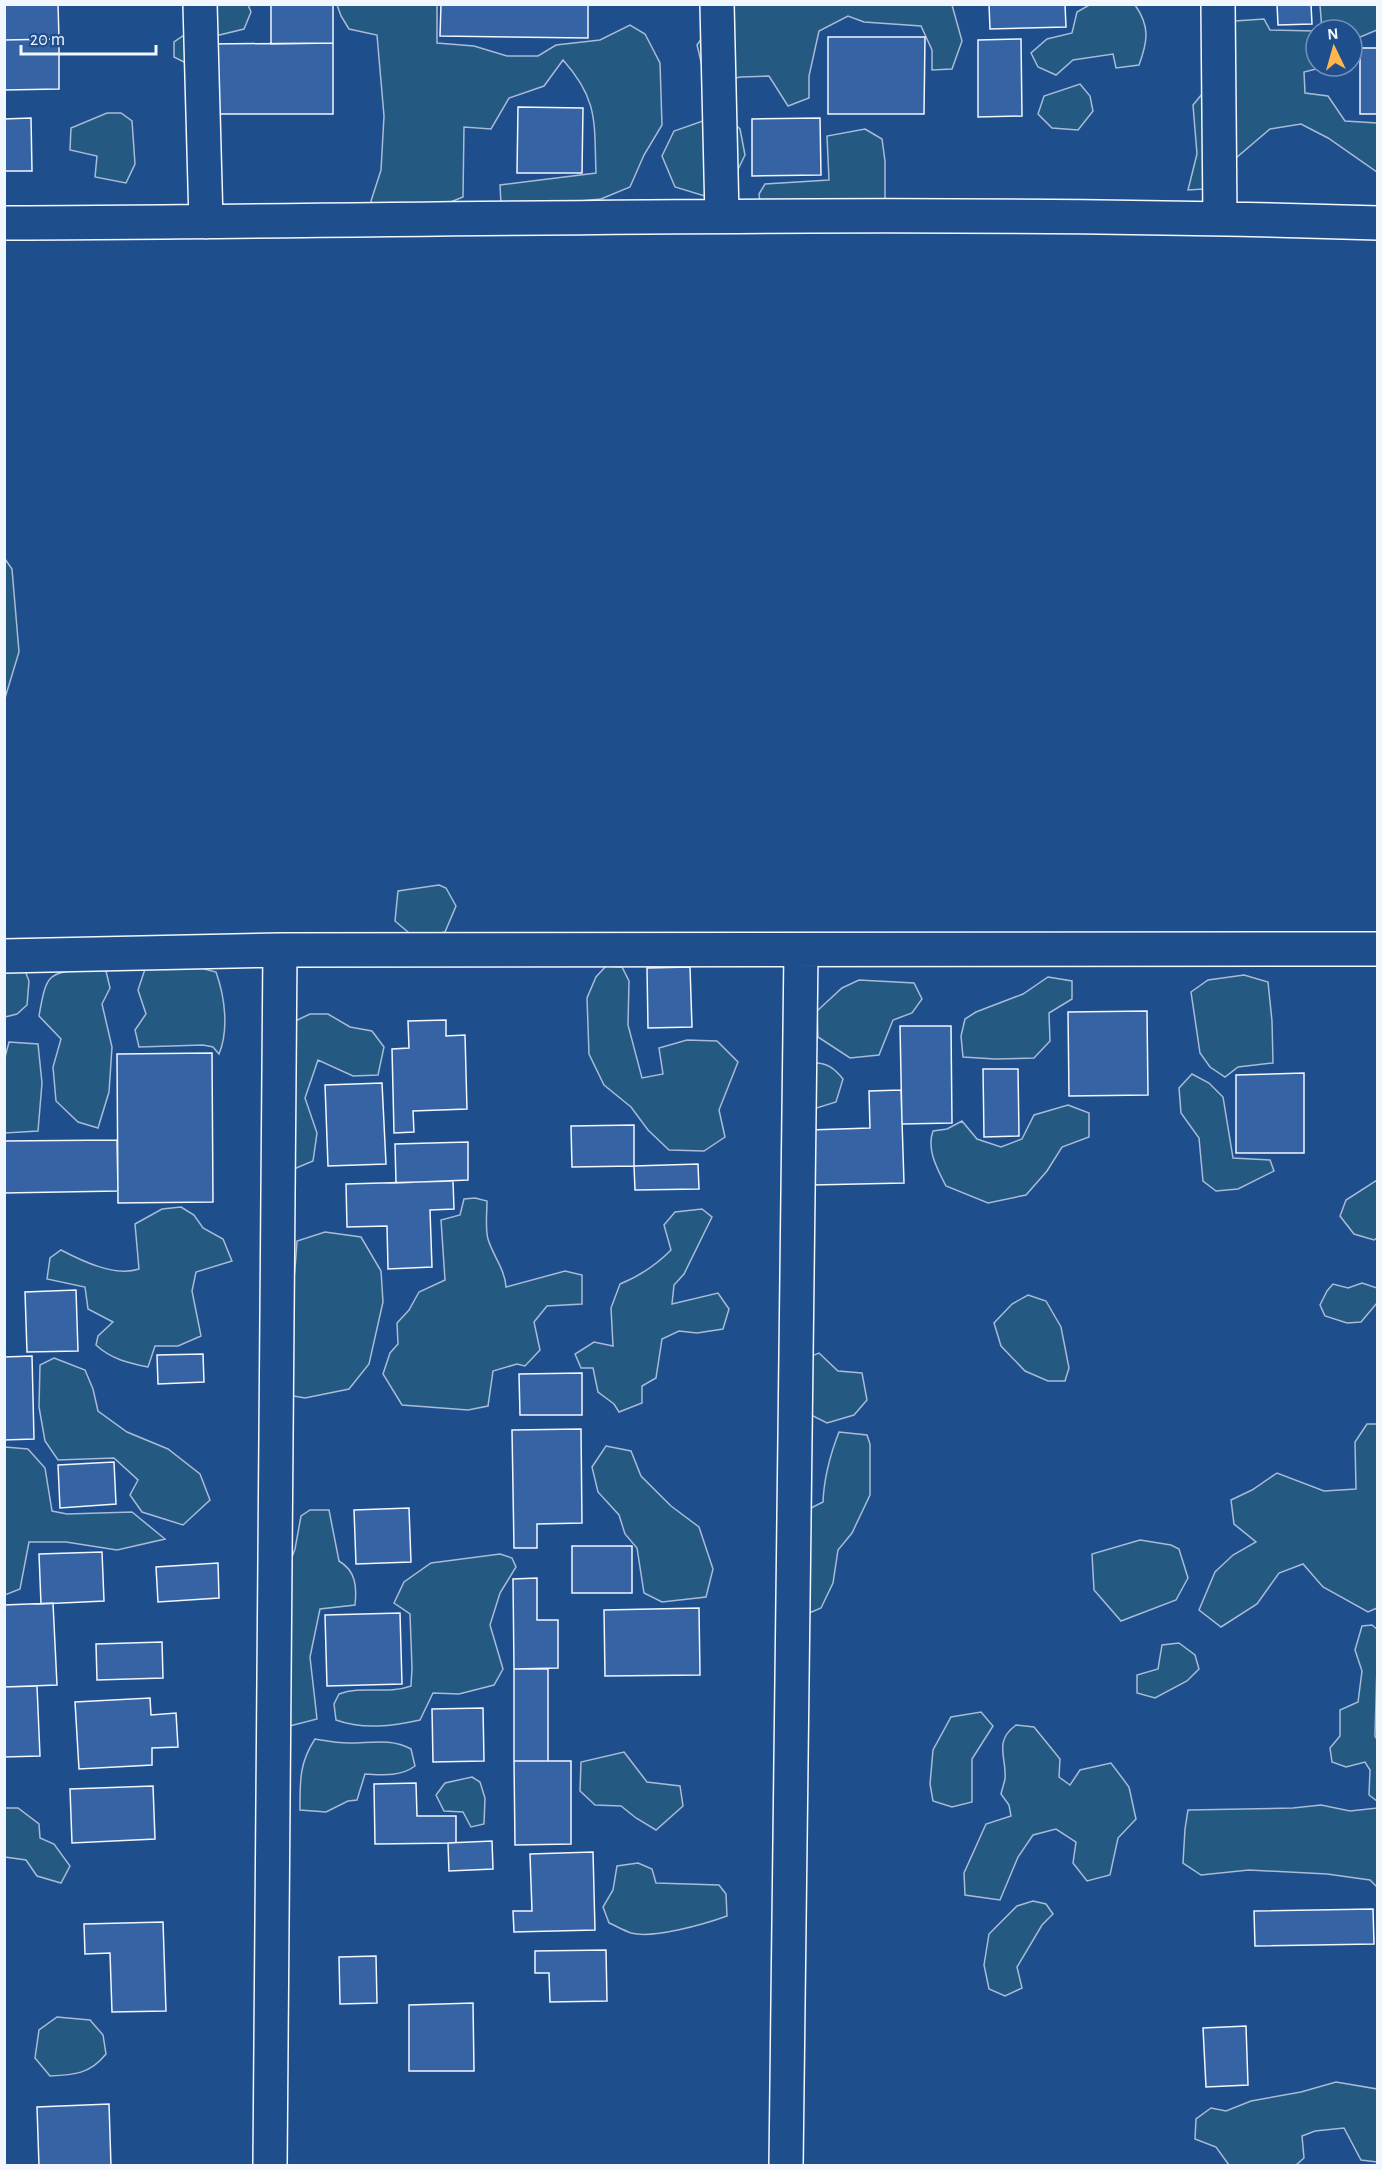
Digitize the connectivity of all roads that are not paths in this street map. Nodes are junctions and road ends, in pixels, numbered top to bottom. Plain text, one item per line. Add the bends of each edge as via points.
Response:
1 (200, 4) edge
2 (717, 4) edge
3 (1218, 4) edge
4 (722, 216) junction
5 (1220, 218) junction
6 (206, 222) junction
7 (4, 223) edge
8 (1377, 223) edge
9 (1377, 949) edge
10 (280, 950) junction
11 (801, 951) junction
12 (4, 956) edge
13 (270, 2166) edge
14 (786, 2166) edge

1 - 6 street
2 - 4 street
3 - 5 street
4 - 5 street
4 - 6 street
5 - 8 street
6 - 7 street
9 - 11 street
10 - 11 street
10 - 12 street
10 - 13 street
11 - 14 street

